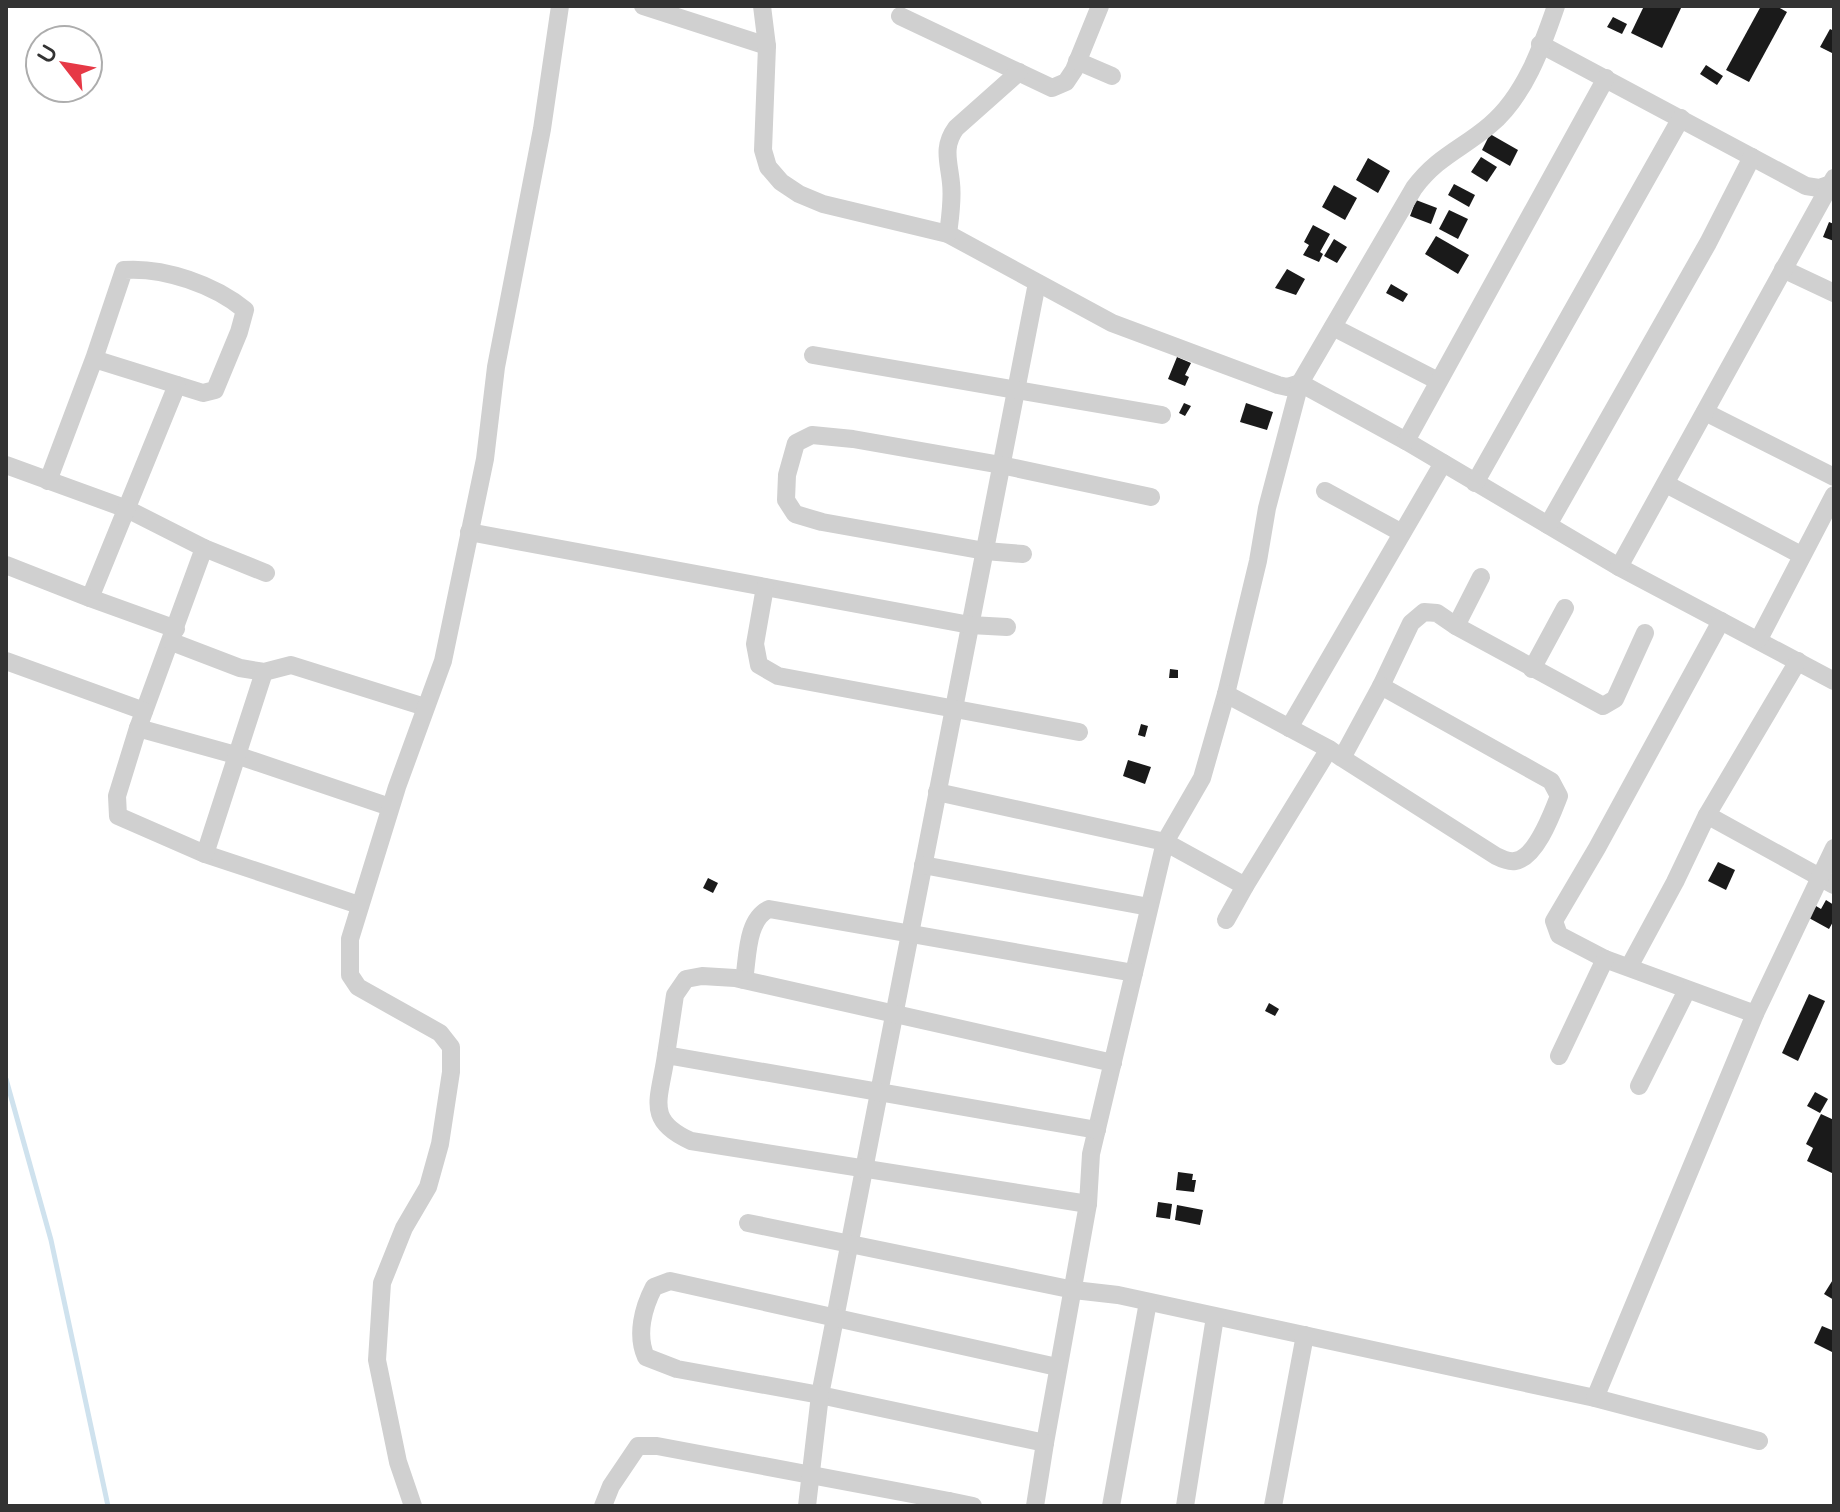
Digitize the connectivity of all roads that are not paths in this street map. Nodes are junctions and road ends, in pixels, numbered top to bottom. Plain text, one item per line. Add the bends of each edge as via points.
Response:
1 (560, 6) edge
2 (643, 6) edge
3 (762, 6) edge
4 (1556, 6) edge
5 (1095, 8) edge
6 (900, 16) dead end
7 (1540, 44) junction
8 (767, 46) junction
9 (1077, 61) junction
10 (1019, 72) junction
11 (1112, 76) dead end
12 (1606, 78) junction
13 (1681, 118) junction
14 (1752, 157) junction
15 (1831, 182) edge
16 (948, 234) junction
17 (1783, 269) junction
18 (1037, 283) junction
19 (1834, 293) edge
20 (1333, 327) junction
21 (813, 355) dead end
22 (94, 359) junction
23 (1438, 381) junction
24 (1300, 383) junction
25 (177, 385) junction
26 (1016, 390) junction
27 (1705, 412) junction
28 (1162, 415) dead end
29 (1406, 441) junction
30 (1443, 463) junction
31 (6, 465) edge
32 (1001, 465) junction
33 (1834, 477) edge
34 (48, 481) junction
35 (1475, 483) junction
36 (1666, 484) junction
37 (1325, 491) dead end
38 (1834, 495) edge
39 (1151, 497) dead end
40 (127, 509) junction
41 (1548, 525) junction
42 (469, 532) junction
43 (1402, 533) junction
44 (204, 548) junction
45 (985, 551) junction
46 (1023, 554) dead end
47 (1801, 555) junction
48 (6, 565) edge
49 (1619, 567) junction
50 (266, 573) dead end
51 (1481, 577) dead end
52 (765, 587) junction
53 (90, 598) junction
54 (1565, 608) dead end
55 (1721, 621) junction
56 (970, 625) junction
57 (1456, 626) junction
58 (1007, 627) dead end
59 (1645, 633) dead end
60 (174, 635) junction
61 (1759, 639) junction
62 (6, 661) edge
63 (1798, 661) junction
64 (1532, 669) junction
65 (264, 672) junction
66 (1834, 681) edge
67 (1381, 686) junction
68 (1226, 694) junction
69 (425, 707) junction
70 (954, 707) junction
71 (141, 719) junction
72 (1289, 728) junction
73 (1079, 732) dead end
74 (1335, 754) junction
75 (239, 756) junction
76 (937, 792) junction
77 (390, 807) junction
78 (1707, 815) junction
79 (1165, 842) junction
80 (1834, 848) edge
81 (205, 854) junction
82 (923, 865) junction
83 (1827, 881) edge
84 (1245, 886) junction
85 (359, 905) junction
86 (1149, 907) junction
87 (1226, 920) dead end
88 (910, 933) junction
89 (1605, 959) junction
90 (1629, 967) junction
91 (1134, 973) junction
92 (744, 980) junction
93 (1687, 990) junction
94 (894, 1013) junction
95 (1755, 1014) junction
96 (666, 1055) junction
97 (1559, 1056) dead end
98 (1113, 1063) junction
99 (1639, 1086) dead end
100 (879, 1090) junction
101 (1097, 1130) junction
102 (864, 1169) junction
103 (1088, 1204) junction
104 (748, 1223) dead end
105 (849, 1244) junction
106 (1074, 1290) junction
107 (1148, 1302) junction
108 (1215, 1317) junction
109 (835, 1318) junction
110 (1305, 1335) junction
111 (1057, 1367) junction
112 (820, 1395) junction
113 (1595, 1398) junction
114 (1759, 1441) dead end
115 (1045, 1443) junction
116 (811, 1475) junction
117 (948, 1504) edge
118 (413, 1506) edge
119 (603, 1506) edge
120 (807, 1506) edge
121 (973, 1506) edge
122 (1035, 1506) edge
123 (1111, 1506) edge
124 (1185, 1506) edge
125 (1273, 1506) edge

1 - 42 street
2 - 8 street
3 - 8 street
4 - 7 street
5 - 9 street
6 - 10 street
7 - 12 street
7 - 20 street via 1502,114 1437,162 1414,188
8 - 16 street via 763,150 781,182 823,204
9 - 10 street via 1066,82 1052,88
9 - 11 street
10 - 16 street via 949,137
12 - 13 street
12 - 23 street
13 - 14 street
13 - 35 street
14 - 15 street via 1806,186 1819,188
14 - 41 street
15 - 17 street
16 - 18 street
17 - 19 street
17 - 27 street
18 - 24 street via 1112,323 1278,385
18 - 26 street
20 - 23 street
20 - 24 street
21 - 26 street
22 - 25 street
22 - 25 street via 124,270 172,275 229,297 245,310 215,390 203,393
22 - 34 street
23 - 29 street
24 - 29 street
24 - 68 street
25 - 40 street
26 - 28 street
26 - 32 street
27 - 33 street
27 - 36 street
29 - 30 street
30 - 35 street
30 - 43 street
31 - 34 street
32 - 39 street
32 - 45 street
32 - 45 street via 812,435 796,443 787,475 786,500 795,514
34 - 40 street
35 - 41 street
36 - 47 street
36 - 49 street
37 - 43 street
38 - 47 street
40 - 44 street
40 - 53 street
41 - 49 street
42 - 52 street
42 - 69 street via 443,661
43 - 72 street
44 - 50 street
44 - 60 street
45 - 46 street
45 - 56 street
47 - 61 street
48 - 53 street
49 - 55 street
51 - 57 street
52 - 56 street
52 - 70 street via 755,644 759,665 778,676
53 - 60 street
54 - 64 street
55 - 61 street
55 - 89 street via 1554,921 1559,935
56 - 58 street
56 - 70 street
57 - 64 street
57 - 67 street via 1437,613 1424,612 1411,623
59 - 64 street via 1615,699 1603,706
60 - 65 street via 240,668
60 - 71 street
61 - 63 street
62 - 71 street
63 - 66 street
63 - 78 street
65 - 69 street via 291,665
65 - 75 street
67 - 74 street
67 - 74 street via 1551,781 1559,796 1544,831 1524,858 1512,862
68 - 72 street
68 - 79 street via 1202,778
69 - 77 street
70 - 73 street
70 - 76 street
71 - 75 street
71 - 81 street via 117,796 118,816
72 - 74 street
74 - 84 street
75 - 77 street
75 - 81 street
76 - 79 street
76 - 82 street
77 - 85 street
78 - 83 street
78 - 90 street
79 - 84 street
79 - 86 street
80 - 83 street
81 - 85 street
82 - 86 street
82 - 88 street
83 - 95 street
84 - 87 street
85 - 118 street via 348,960 353,981 375,999 440,1033 451,1047 443,1129 428,1187 382,1283 377,1360 398,1462
86 - 91 street
88 - 91 street
88 - 92 street via 769,909 753,924
88 - 94 street
89 - 90 street
89 - 97 street
90 - 93 street
91 - 98 street
92 - 94 street
92 - 96 street via 686,979 675,995
93 - 95 street
93 - 99 street
94 - 98 street
94 - 100 street
95 - 113 street
96 - 100 street
96 - 102 street via 659,1118 670,1132 691,1141
98 - 101 street
100 - 101 street
100 - 102 street
101 - 103 street
102 - 103 street
102 - 105 street
103 - 106 street
104 - 105 street
105 - 106 street
105 - 109 street
106 - 107 street
106 - 111 street
107 - 108 street
107 - 123 street
108 - 110 street
108 - 124 street
109 - 111 street
109 - 112 street
109 - 112 street via 670,1281 654,1287 646,1301 639,1343 646,1357 724,1379
110 - 113 street
110 - 125 street
111 - 115 street
112 - 115 street
112 - 116 street
113 - 114 street
115 - 122 street
116 - 117 street
116 - 119 street via 638,1446
116 - 120 street
117 - 121 street

